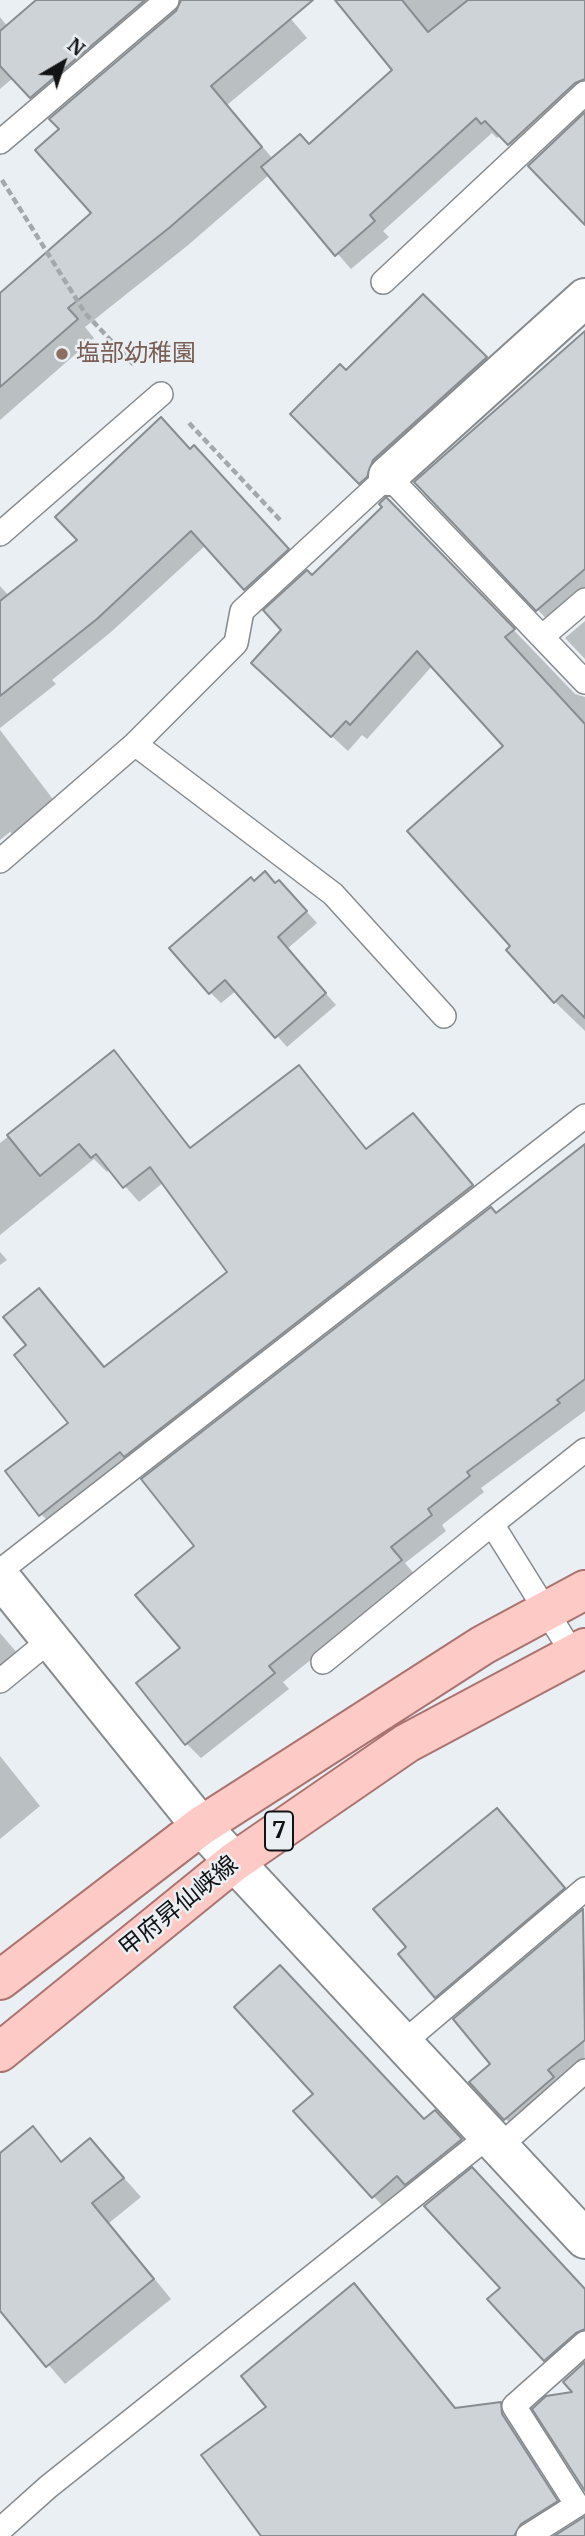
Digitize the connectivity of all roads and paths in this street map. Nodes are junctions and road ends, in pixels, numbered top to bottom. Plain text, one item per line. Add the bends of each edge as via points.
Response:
1 (167, 0) edge
2 (585, 93) edge
3 (0, 142) edge
4 (383, 282) dead end
5 (585, 298) edge
6 (162, 394) dead end
7 (387, 476) junction
8 (0, 534) edge
9 (585, 600) edge
10 (543, 636) junction
11 (585, 682) edge
12 (135, 744) junction
13 (0, 861) edge
14 (444, 1016) dead end
15 (585, 1116) edge
16 (585, 1450) edge
17 (492, 1524) junction
18 (0, 1572) edge
19 (0, 1577) edge
20 (585, 1590) edge
21 (545, 1609) junction
22 (50, 1640) junction
23 (579, 1651) edge
24 (323, 1662) dead end
25 (0, 1681) edge
26 (201, 1826) junction
27 (234, 1862) junction
28 (585, 1889) edge
29 (0, 1980) edge
30 (404, 2042) junction
31 (0, 2052) edge
32 (585, 2071) edge
33 (495, 2140) junction
34 (585, 2239) edge
35 (585, 2343) edge
36 (0, 2530) edge
37 (528, 2536) edge

1 - 3 lane
2 - 4 lane
5 - 7 street
6 - 8 lane
7 - 10 lane
7 - 12 lane via 242,611 236,643
9 - 10 lane
10 - 11 lane
12 - 13 lane
12 - 14 lane via 333,894
15 - 18 lane
16 - 17 lane
17 - 21 lane
17 - 24 lane
19 - 22 street
20 - 21 main road, 甲府昇仙峡線 / 7
21 - 23 lane
21 - 26 main road, 甲府昇仙峡線 / 7
22 - 25 lane
22 - 26 street
23 - 27 main road, 甲府昇仙峡線 / 7 via 407,1743
26 - 27 street
26 - 29 main road, 甲府昇仙峡線 / 7
27 - 30 street
27 - 31 main road, 甲府昇仙峡線 / 7
28 - 30 lane
30 - 33 street
32 - 33 lane
33 - 34 street
33 - 36 lane via 48,2487
35 - 37 lane via 514,2406 577,2505

